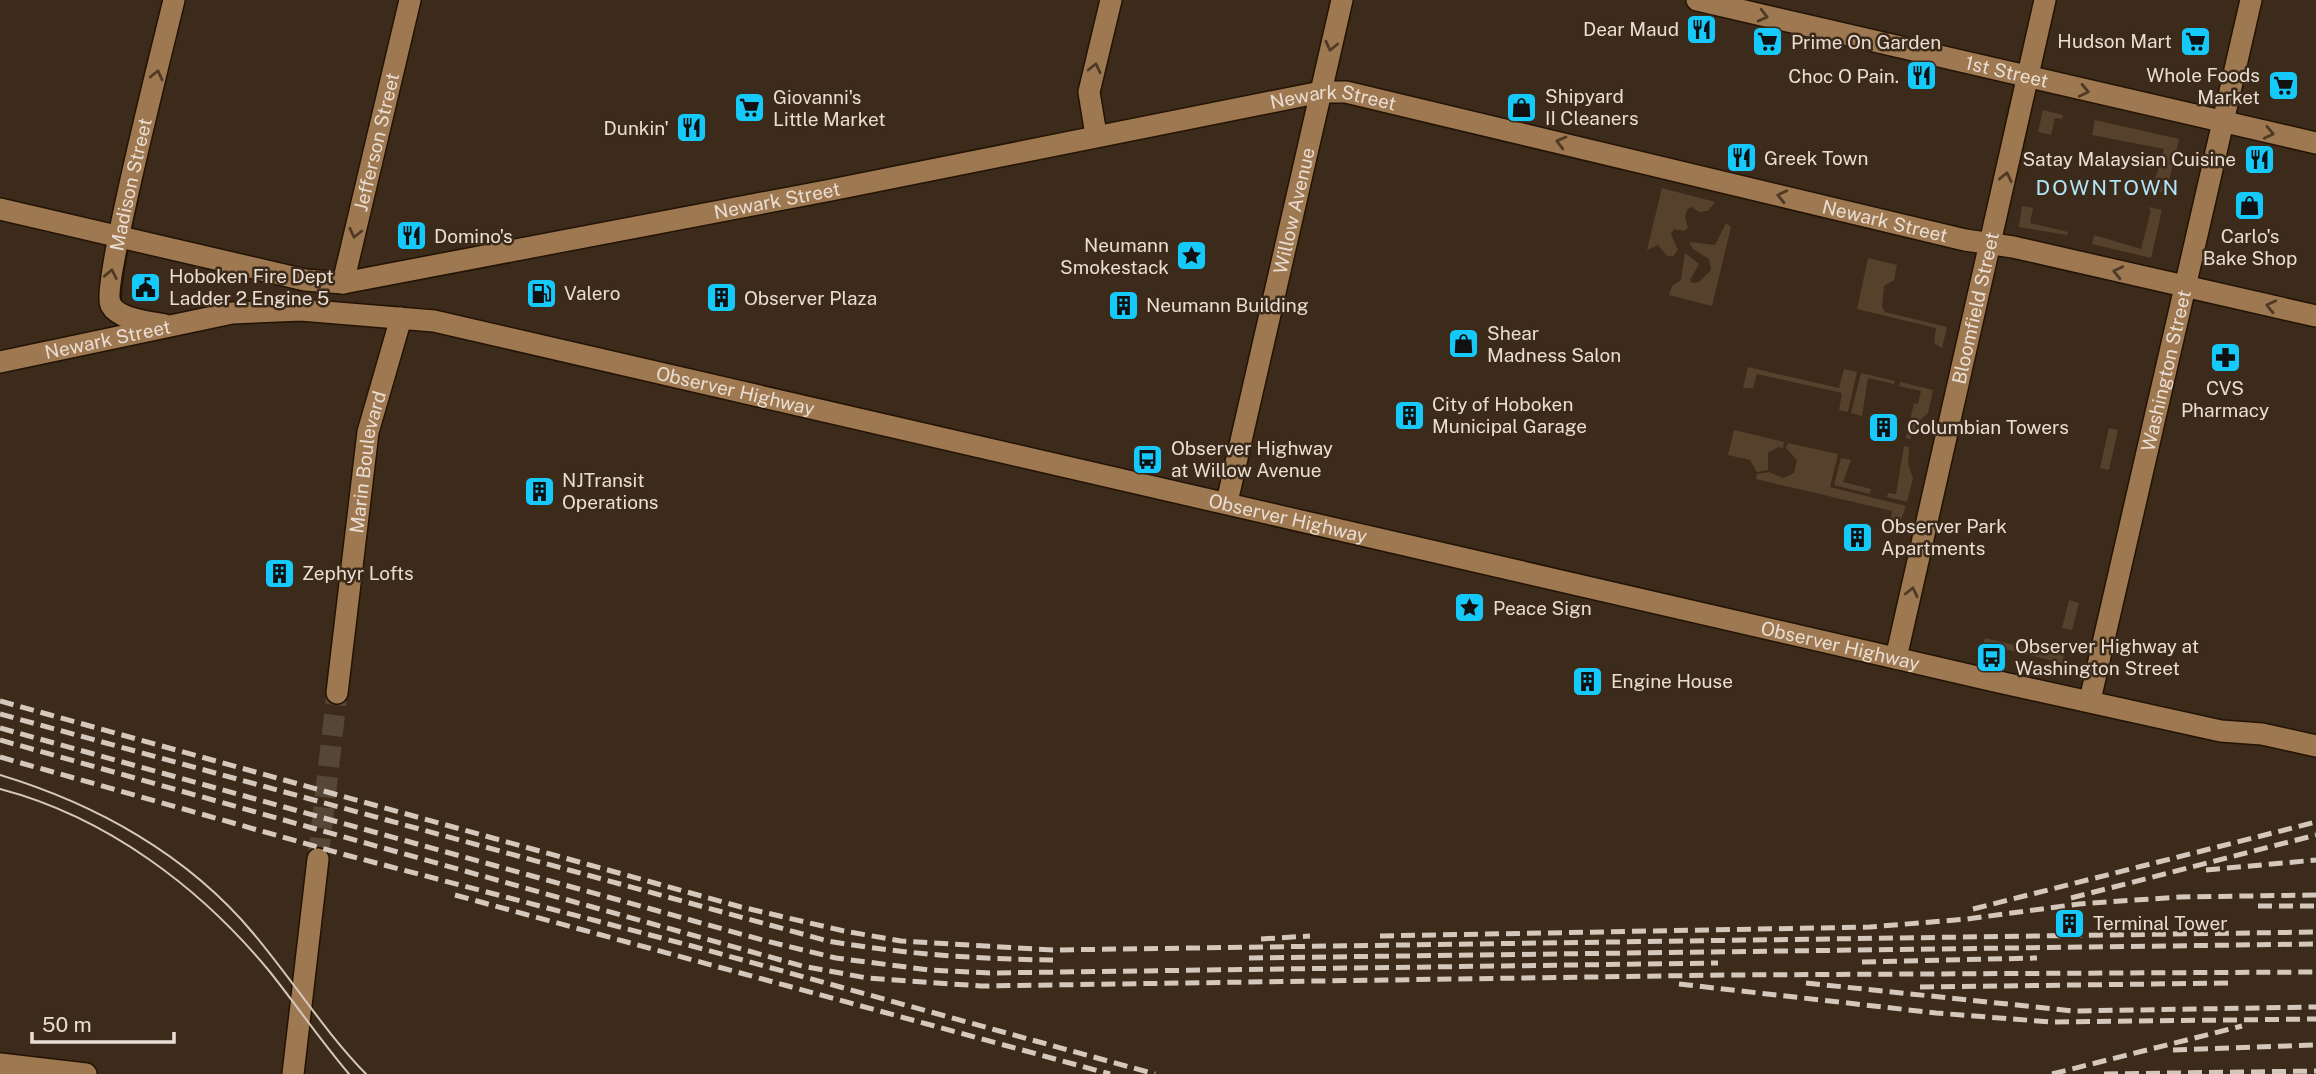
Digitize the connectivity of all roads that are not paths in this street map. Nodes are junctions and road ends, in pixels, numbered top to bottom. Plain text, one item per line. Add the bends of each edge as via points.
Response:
1 (174, 0) edge
2 (410, 0) edge
3 (1111, 0) edge
4 (1342, 0) edge
5 (1697, 0) edge
6 (2045, 0) edge
7 (2251, 0) edge
8 (2027, 78) junction
9 (1321, 92) junction
10 (2223, 123) junction
11 (1096, 135) junction
12 (2316, 143) edge
13 (0, 209) edge
14 (118, 236) junction
15 (1992, 244) junction
16 (343, 283) junction
17 (2185, 287) junction
18 (258, 311) joint
19 (2316, 316) edge
20 (401, 318) junction
21 (170, 326) junction
22 (0, 362) edge
23 (1227, 502) junction
24 (1896, 658) junction
25 (337, 693) tunnel mouth
26 (2090, 700) junction
27 (2316, 746) edge
28 (318, 859) tunnel mouth
29 (0, 1064) edge
30 (86, 1074) edge
31 (293, 1074) edge

14 -> 1 main road, Madison Street
2 -> 16 main road, Jefferson Street
11 -> 3 main road via 1089,92
4 -> 9 main road, Willow Avenue
5 -> 8 main road, 1st Street
6 - 8 main road, Bloomfield Street
7 - 10 main road, Washington Street
8 -> 10 main road, 1st Street
15 -> 8 main road, Bloomfield Street
9 - 11 main road, Newark Street
15 -> 9 main road, Newark Street via 1346,92
9 - 23 main road, Willow Avenue
10 -> 12 main road, 1st Street
10 - 17 main road, Washington Street
11 - 16 main road, Newark Street
13 - 14 main road
14 - 16 main road via 304,280
21 -> 14 main road, Madison Street via 126,316 110,303
17 -> 15 main road, Newark Street
24 -> 15 main road, Bloomfield Street
19 -> 17 main road, Newark Street
17 - 26 main road, Washington Street
18 - 20 main road, Observer Highway
18 - 21 main road, Newark Street
20 - 23 main road, Observer Highway via 455,325
20 - 25 main road, Marin Boulevard via 368,432
21 - 22 main road, Newark Street
23 - 24 main road, Observer Highway
24 - 26 main road, Observer Highway
26 - 27 main road, Observer Highway via 2221,731
28 - 31 main road
29 - 30 main road

